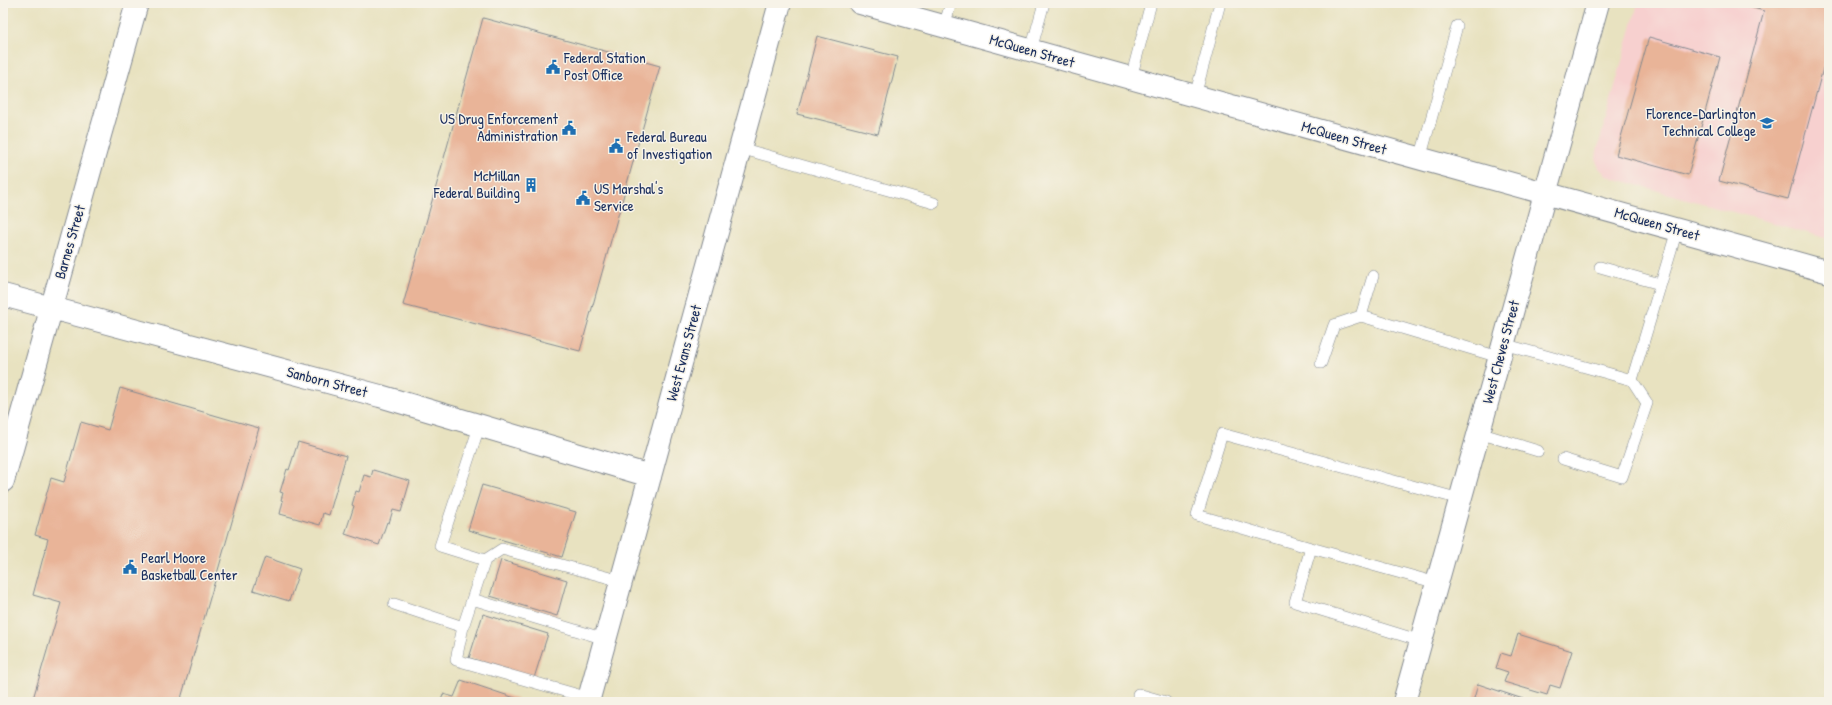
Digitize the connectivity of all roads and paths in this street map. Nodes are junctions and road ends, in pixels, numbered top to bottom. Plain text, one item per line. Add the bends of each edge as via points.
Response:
1 (137, 3) edge
2 (780, 3) edge
3 (860, 3) edge
4 (951, 3) edge
5 (1044, 3) edge
6 (1151, 3) edge
7 (1220, 3) edge
8 (1598, 3) edge
9 (944, 26) junction
10 (1457, 26) dead end
11 (1031, 50) junction
12 (1131, 78) junction
13 (1195, 96) junction
14 (740, 148) junction
15 (1420, 159) junction
16 (1545, 193) junction
17 (934, 203) dead end
18 (1677, 230) junction
19 (1600, 267) dead end
20 (1829, 272) edge
21 (1373, 276) dead end
22 (1660, 284) junction
23 (3, 295) edge
24 (51, 308) junction
25 (1361, 316) junction
26 (1501, 351) junction
27 (1321, 363) dead end
28 (1632, 380) junction
29 (479, 427) junction
30 (1478, 433) junction
31 (8, 442) edge
32 (1538, 451) dead end
33 (1563, 459) dead end
34 (650, 476) junction
35 (3, 481) edge
36 (1460, 499) junction
37 (1311, 548) junction
38 (485, 560) junction
39 (621, 581) junction
40 (1436, 583) junction
41 (472, 599) junction
42 (394, 604) dead end
43 (463, 627) junction
44 (605, 639) junction
45 (1420, 641) junction
46 (1138, 694) dead end
47 (588, 700) edge
48 (1166, 702) edge
49 (1404, 702) edge

1 - 24 street, Barnes Street
2 - 14 street, West Evans Street
3 - 9 street, McQueen Street
4 - 9 lane
5 - 11 lane
6 - 12 lane
7 - 13 lane
8 - 16 street, West Cheves Street
9 - 11 street, McQueen Street
10 - 15 lane
11 - 12 street, McQueen Street
12 - 13 street, McQueen Street
13 - 15 street, McQueen Street
14 - 17 lane
14 - 34 street, West Evans Street
15 - 16 street, McQueen Street
16 - 18 street, McQueen Street
16 - 26 street, West Cheves Street
18 - 20 street, McQueen Street
18 - 22 lane
19 - 22 lane
21 - 25 lane
22 - 28 lane
23 - 24 street, Sanborn Street
24 - 29 street, Sanborn Street via 380,396
24 - 31 street, Barnes Street
25 - 26 lane
25 - 27 lane via 1334,325
26 - 28 lane
26 - 30 street, West Cheves Street
28 - 33 lane via 1647,403 1622,477
29 - 34 street, Sanborn Street
29 - 38 lane via 440,546
30 - 32 lane
30 - 36 street, West Cheves Street
31 - 35 street, Barnes Street
34 - 39 street, West Evans Street
36 - 37 lane via 1222,434 1197,515
36 - 40 street, West Cheves Street
37 - 40 lane
37 - 45 lane via 1295,602
38 - 39 lane via 502,549
38 - 41 lane
39 - 44 street, West Evans Street
40 - 45 street, West Cheves Street
41 - 43 lane
41 - 44 lane
42 - 43 lane
43 - 47 lane via 456,660
44 - 47 street, West Evans Street
45 - 49 street, West Cheves Street
46 - 48 lane

